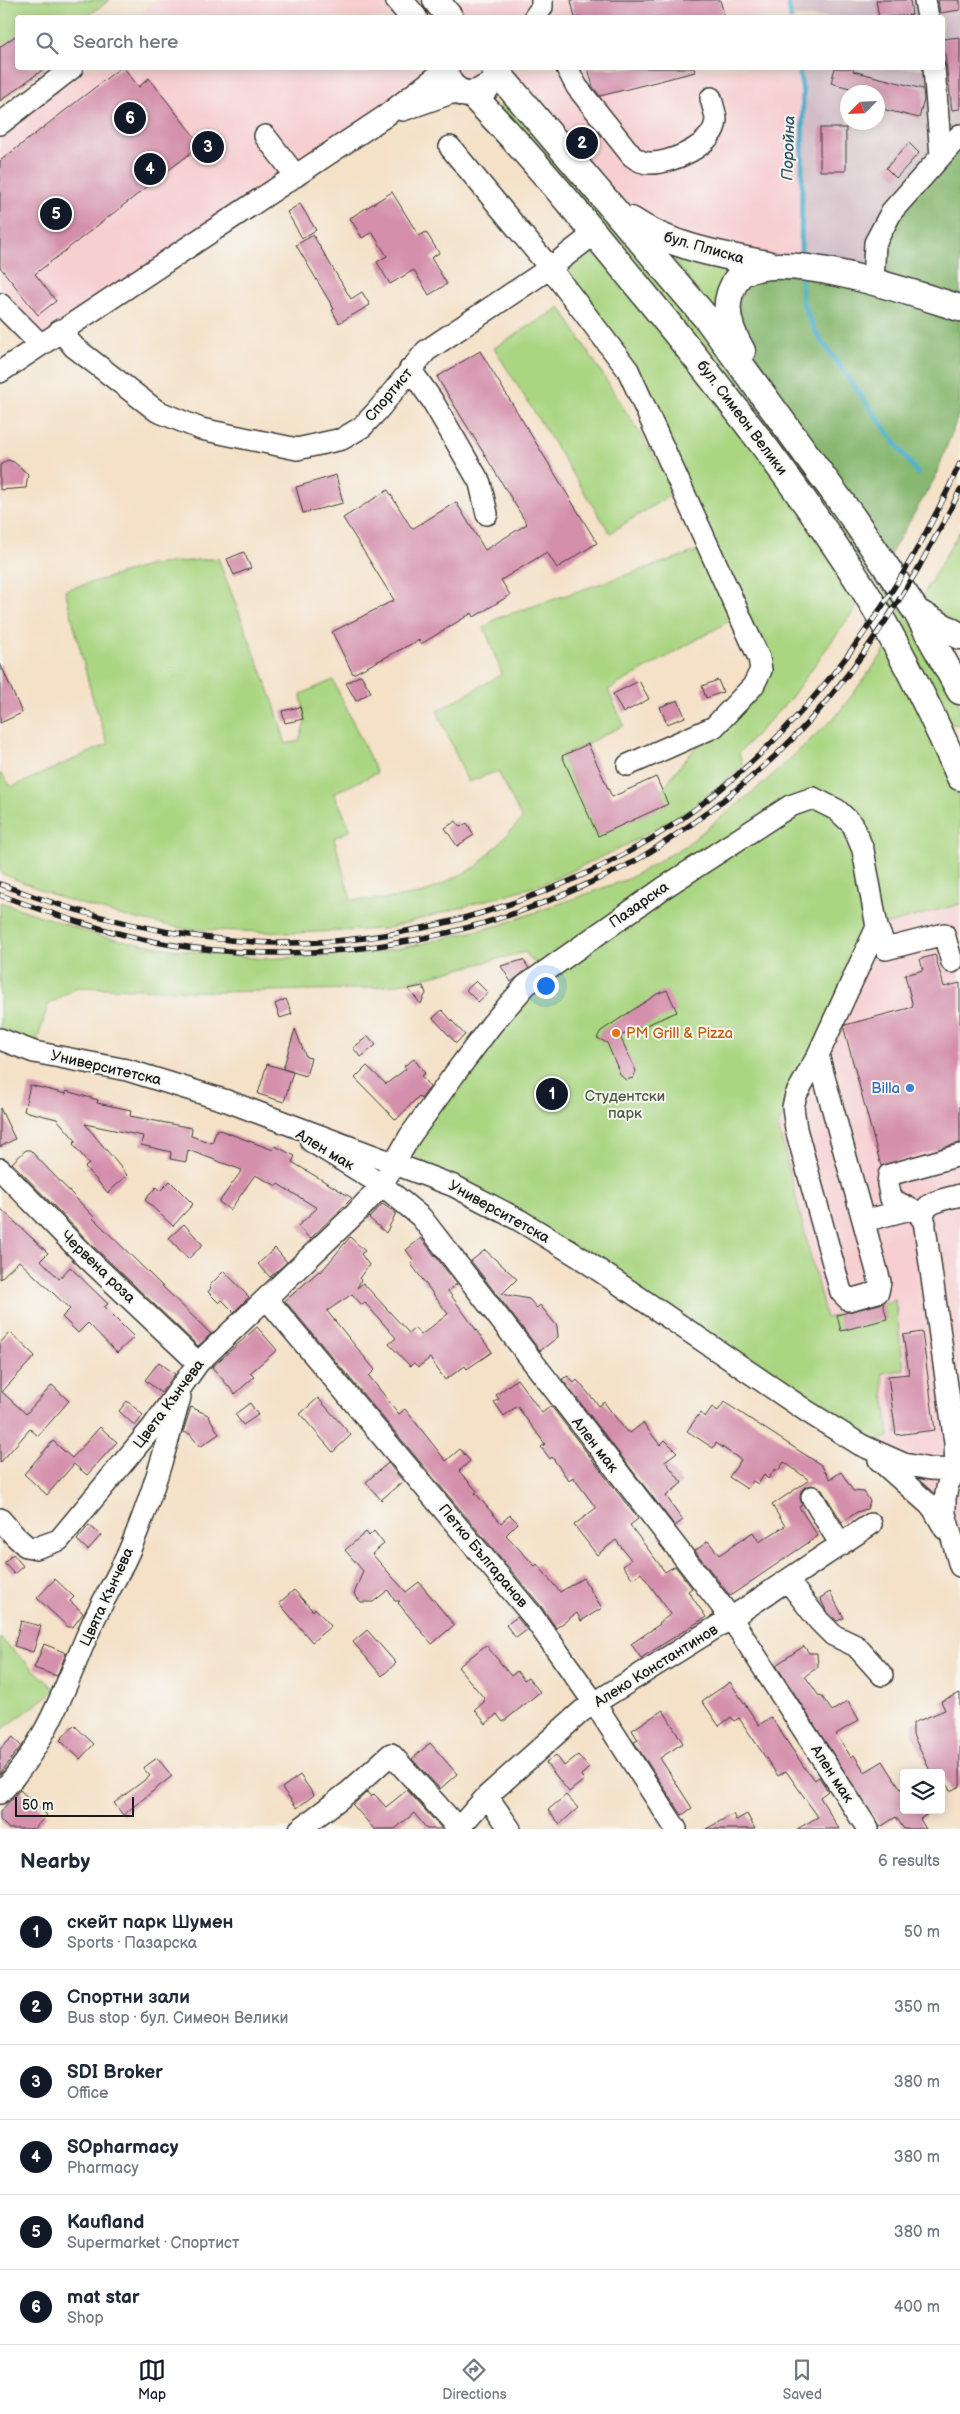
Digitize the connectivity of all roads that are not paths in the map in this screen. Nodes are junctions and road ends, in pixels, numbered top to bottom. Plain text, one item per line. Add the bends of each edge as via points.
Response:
1 (399, 0) edge
2 (436, 0) edge
3 (925, 0) edge
4 (412, 15) edge
5 (448, 15) edge
6 (928, 15) edge
7 (69, 70) edge
8 (495, 70) edge
9 (496, 70) edge
10 (569, 70) edge
11 (934, 70) edge
12 (454, 81) edge
13 (711, 98) dead end
14 (0, 124) edge
15 (960, 135) edge
16 (265, 136) dead end
17 (450, 147) dead end
18 (941, 156) junction
19 (296, 176) junction
20 (613, 207) junction
21 (594, 233) junction
22 (772, 265) junction
23 (550, 268) junction
24 (874, 282) junction
25 (0, 304) edge
26 (960, 308) edge
27 (60, 330) junction
28 (40, 344) junction
29 (410, 369) junction
30 (0, 372) edge
31 (795, 438) junction
32 (488, 514) dead end
33 (916, 611) junction
34 (960, 636) edge
35 (960, 691) edge
36 (936, 722) junction
37 (960, 732) edge
38 (628, 765) dead end
39 (960, 778) edge
40 (877, 927) junction
41 (952, 962) dead end
42 (0, 1039) edge
43 (818, 1055) junction
44 (268, 1116) junction
45 (960, 1155) edge
46 (395, 1162) junction
47 (0, 1169) edge
48 (382, 1184) junction
49 (960, 1195) edge
50 (918, 1216) junction
51 (864, 1221) junction
52 (267, 1299) junction
53 (198, 1363) junction
54 (183, 1386) junction
55 (955, 1387) edge
56 (861, 1446) junction
57 (958, 1470) edge
58 (812, 1497) dead end
59 (0, 1519) edge
60 (871, 1524) dead end
61 (951, 1539) junction
62 (841, 1545) junction
63 (960, 1566) edge
64 (788, 1581) junction
65 (731, 1618) junction
66 (882, 1675) dead end
67 (594, 1704) junction
68 (0, 1793) edge
69 (487, 1796) junction
70 (300, 1829) edge
71 (458, 1829) edge
72 (510, 1829) edge
73 (676, 1829) edge
74 (868, 1829) edge

1 - 4 main road
2 - 5 main road
3 - 6 street
7 - 14 street
8 - 12 main road via 490,84 478,93
9 - 20 main road, бул. Симеон Велики
10 - 13 street via 577,87 640,162 650,163 695,150 707,140 716,121
11 - 18 street
12 - 19 street via 384,117
12 - 21 main road, бул. Симеон Велики
15 - 18 street
16 - 19 street
17 - 23 street
18 - 24 street via 892,211 875,243
19 - 27 street
20 - 22 main road, бул. Плиска via 646,230 669,240
20 - 31 main road, бул. Симеон Велики via 708,320
21 - 23 street, Спортист
21 - 36 main road, бул. Симеон Велики via 711,376 810,508 866,594
22 - 24 main road, бул. Плиска via 836,273
22 - 31 main road via 744,272 733,284 729,318 733,335
23 - 29 street, Спортист via 426,351
23 - 38 street via 628,370 749,635 761,670 753,686 714,727
24 - 26 main road
25 - 28 street
27 - 28 street
27 - 29 street, Спортист via 74,347 157,411 201,429 297,449 342,439 362,427
28 - 30 street
29 - 32 street via 432,400 480,483
31 - 33 main road, бул. Симеон Велики
33 - 34 main road
33 - 35 main road, бул. Симеон Велики
36 - 37 main road
36 - 39 main road, бул. Симеон Велики
40 - 41 street via 886,949 944,934
40 - 43 street
40 - 46 street, Пазарска via 864,850 853,826 837,810 814,798 790,806 665,887 526,986 492,1024 410,1136
42 - 44 street, Университетска via 34,1052 127,1070
43 - 51 street
43 - 51 street via 793,1107 796,1129 841,1292 849,1300 878,1292 880,1282
44 - 46 street, Университетска
44 - 48 street, Ален мак
45 - 50 street via 889,1174 891,1199
46 - 48 street, Цвета Кънчева
46 - 56 street, Университетска via 454,1186 519,1220
47 - 53 street, Червена роза via 84,1255
48 - 52 street, Цвета Кънчева
48 - 65 street, Ален мак via 421,1217
49 - 50 street via 926,1206 924,1213
50 - 51 street
50 - 55 street
52 - 53 street, Цвета Кънчева
52 - 67 street, Петко Българанов via 531,1614
53 - 54 street, Цвета Кънчева
54 - 59 street, Цвета Кънчева via 59,1540 36,1548 26,1546
54 - 68 street, Цвята Кънчева via 159,1474 129,1550 38,1746
55 - 57 street
56 - 57 street, Университетска via 904,1464
56 - 61 street via 933,1508
57 - 61 street via 948,1484 945,1498
58 - 62 street
60 - 62 street, Алеко Константинов
61 - 63 street
62 - 64 street, Алеко Константинов
64 - 65 street, Алеко Константинов
64 - 66 street via 819,1621 833,1635 856,1646
65 - 67 street, Алеко Константинов
65 - 74 street, Ален мак
67 - 69 street, Алеко Константинов via 582,1711
67 - 73 street, Петко Българанов
69 - 71 street, Алеко Константинов
69 - 72 street
70 - 71 street via 391,1754

